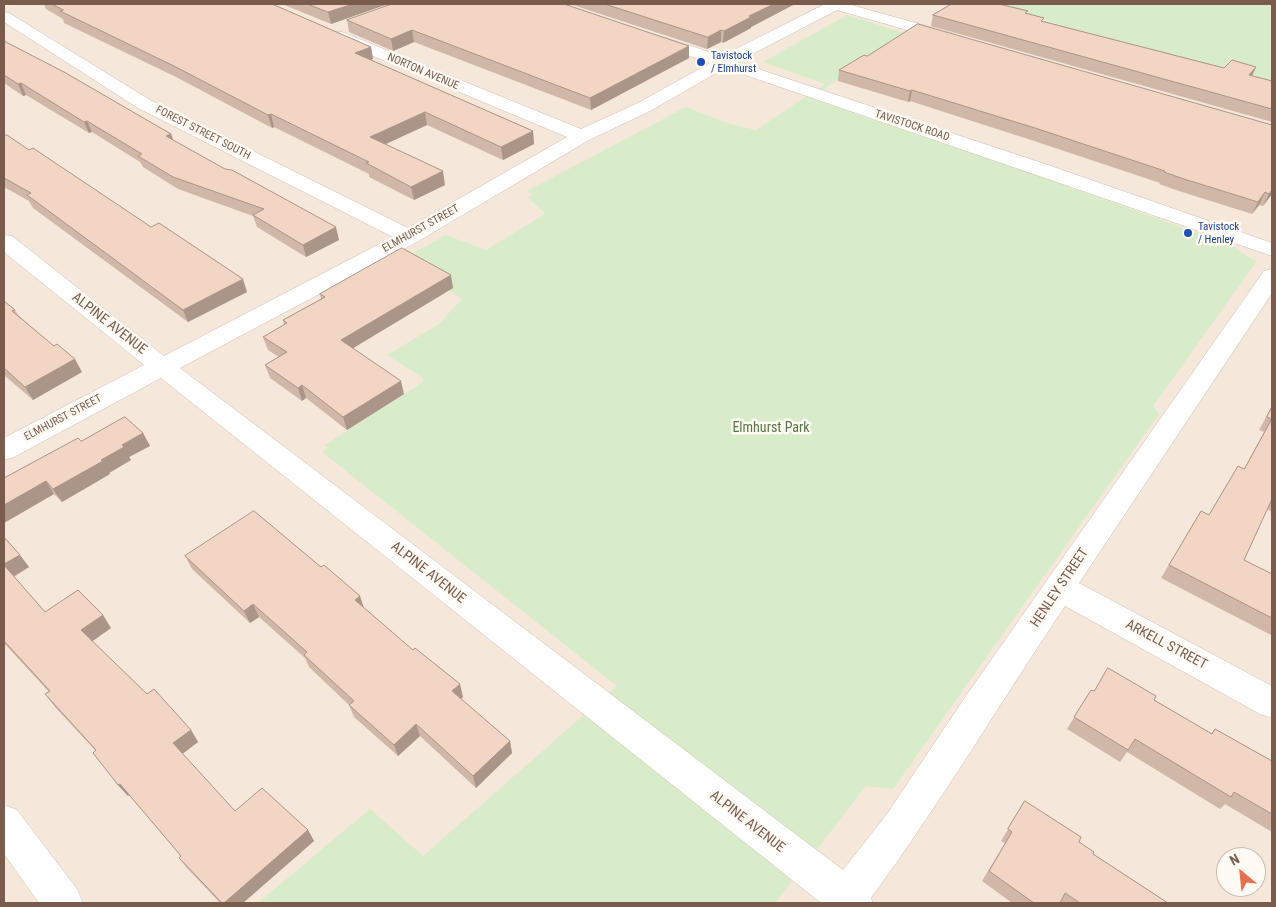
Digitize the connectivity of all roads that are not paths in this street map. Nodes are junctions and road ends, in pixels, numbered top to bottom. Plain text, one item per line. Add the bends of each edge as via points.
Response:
1 (834, 4) edge
2 (4, 16) edge
3 (347, 26) edge
4 (640, 34) edge
5 (969, 43) edge
6 (722, 63) junction
7 (582, 136) junction
8 (409, 237) junction
9 (4, 241) edge
10 (1272, 250) edge
11 (1272, 276) edge
12 (162, 366) junction
13 (4, 450) edge
14 (1060, 588) junction
15 (1272, 703) edge
16 (4, 823) edge
17 (850, 901) edge
18 (63, 903) edge

1 - 5 street
1 - 6 street, ELMHURST STREET
2 - 8 street, FOREST STREET SOUTH via 144,104
3 - 7 street, NORTON AVENUE via 326,30
4 - 6 street, TAVISTOCK ROAD
6 - 7 street, ELMHURST STREET via 644,107
6 - 10 street, TAVISTOCK ROAD
7 - 8 street, ELMHURST STREET
8 - 12 street, ELMHURST STREET
9 - 12 street, ALPINE AVENUE
11 - 14 street, HENLEY STREET
12 - 13 street, ELMHURST STREET
12 - 17 street, ALPINE AVENUE
14 - 15 street, ARKELL STREET
14 - 17 street, HENLEY STREET
16 - 18 street

